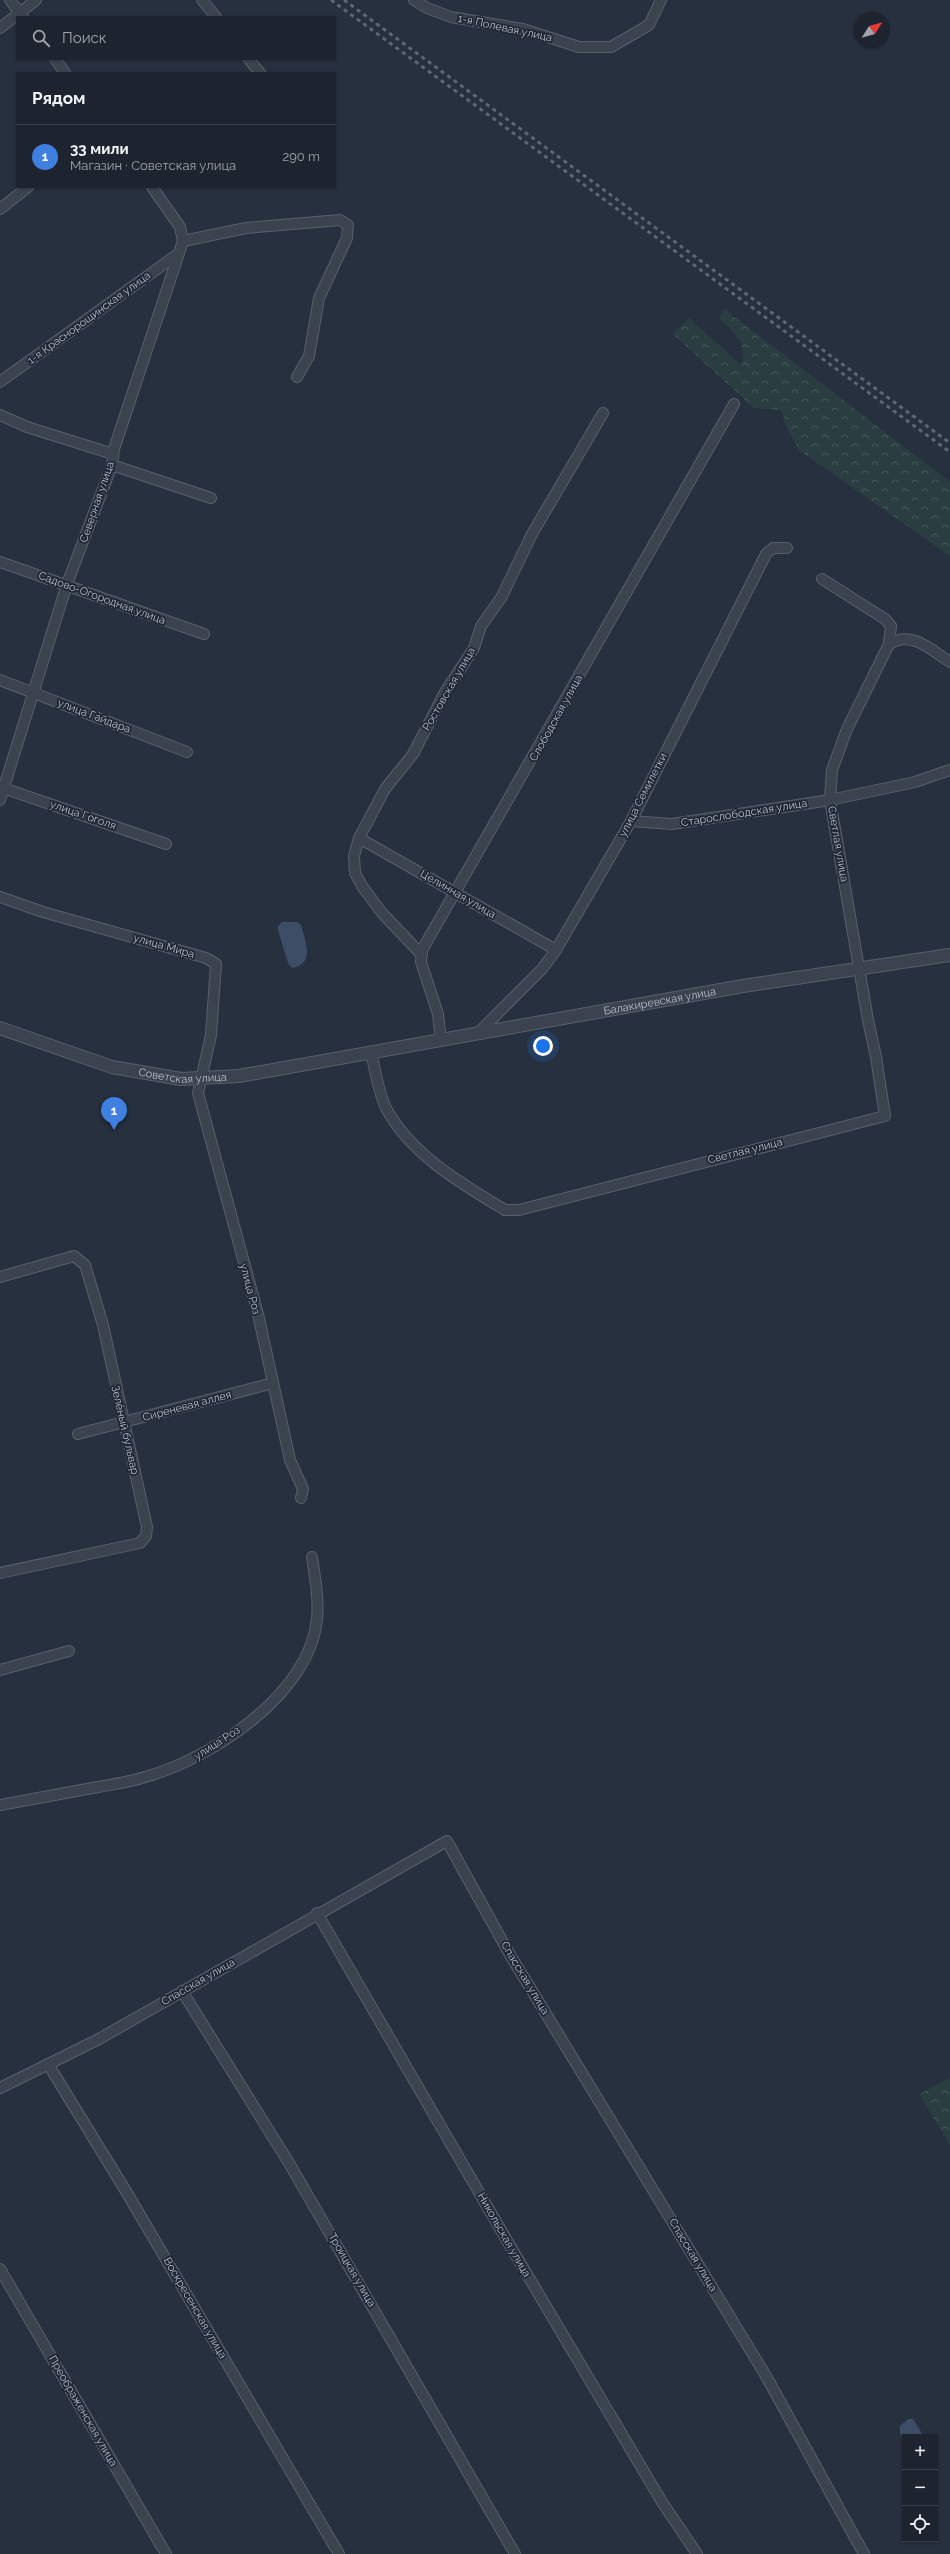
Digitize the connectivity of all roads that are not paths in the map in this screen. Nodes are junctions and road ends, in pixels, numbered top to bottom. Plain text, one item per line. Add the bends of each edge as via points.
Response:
1 (10, 0) edge
2 (36, 0) edge
3 (202, 0) edge
4 (414, 0) edge
5 (661, 0) edge
6 (22, 15) edge
7 (215, 16) edge
8 (16, 19) edge
9 (0, 28) edge
10 (56, 60) edge
11 (250, 60) edge
12 (64, 72) edge
13 (259, 72) edge
14 (27, 188) edge
15 (153, 188) edge
16 (0, 209) edge
17 (183, 241) junction
18 (178, 254) junction
19 (297, 377) dead end
20 (0, 382) edge
21 (734, 404) dead end
22 (603, 413) dead end
23 (0, 415) edge
24 (113, 454) junction
25 (112, 465) junction
26 (211, 498) dead end
27 (787, 548) dead end
28 (0, 562) edge
29 (822, 579) dead end
30 (67, 584) junction
31 (204, 634) dead end
32 (889, 644) junction
33 (950, 662) edge
34 (0, 680) edge
35 (35, 693) junction
36 (187, 752) dead end
37 (950, 770) edge
38 (2, 787) edge
39 (0, 800) edge
40 (830, 800) junction
41 (631, 821) junction
42 (359, 838) junction
43 (166, 844) dead end
44 (456, 893) junction
45 (0, 897) edge
46 (556, 950) junction
47 (422, 955) junction
48 (950, 955) edge
49 (859, 967) junction
50 (0, 1028) edge
51 (477, 1034) junction
52 (441, 1041) junction
53 (370, 1052) junction
54 (201, 1079) junction
55 (0, 1277) edge
56 (273, 1383) junction
57 (124, 1423) junction
58 (78, 1434) dead end
59 (301, 1498) dead end
60 (312, 1556) dead end
61 (0, 1573) edge
62 (68, 1651) dead end
63 (0, 1670) edge
64 (0, 1805) edge
65 (317, 1913) junction
66 (182, 1991) junction
67 (48, 2064) junction
68 (0, 2088) edge
69 (0, 2268) edge
70 (166, 2554) edge
71 (339, 2554) edge
72 (515, 2554) edge
73 (697, 2554) edge
74 (864, 2554) edge

1 - 6 street
2 - 6 street
3 - 7 street
4 - 5 street, 1-я Полевая улица via 451,17 523,29 579,47 611,46 649,25
8 - 9 street
10 - 12 street
11 - 13 street
14 - 16 street
15 - 17 street via 180,227
17 - 18 street, Северная улица
17 - 19 street via 246,228 340,220 348,225 347,238 319,298 308,356
18 - 20 street, 1-я Краснорощинская улица
18 - 24 street, Северная улица
21 - 44 street, Слободская улица
22 - 42 street, Ростовская улица via 532,534 502,598 481,626 474,648 445,692 413,754 385,790
23 - 24 street via 27,427
24 - 25 street, Северная улица
25 - 26 street
25 - 30 street, Северная улица
27 - 41 street, улица Семилетки via 773,548 766,554
28 - 30 street, Садово-Огородная улица
29 - 32 street via 885,618 891,626
30 - 31 street, Садово-Огородная улица
30 - 35 street, Северная улица
32 - 33 street via 898,639 916,640
32 - 40 street, Светлая улица via 847,729 832,770
34 - 35 street, улица Гайдара
35 - 36 street, улица Гайдара
35 - 38 street, Северная улица
37 - 40 street, Старослободская улица via 915,782
38 - 39 street, Северная улица
38 - 43 street, улица Гоголя
40 - 41 street, Старослободская улица via 672,824
40 - 49 street, Светлая улица
41 - 46 street, улица Семилетки
42 - 44 street, Целинная улица
42 - 47 street, Ростовская улица via 354,856 355,873 382,913
44 - 46 street, Целинная улица
44 - 47 street, Слободская улица via 431,932
45 - 54 street, улица Мира via 43,912 206,958 216,964 211,1035
46 - 51 street, улица Семилетки via 542,969
47 - 52 street, Слободская улица via 424,973 438,1014
48 - 49 street, Балакиревская улица
49 - 51 street, Балакиревская улица
49 - 53 street, Светлая улица via 885,1116 519,1210 505,1210 480,1194 434,1162 406,1137 386,1107
50 - 54 street, Советская улица via 112,1067 181,1079
51 - 52 street, Балакиревская улица
52 - 53 street, Балакиревская улица
53 - 54 street, Советская улица via 239,1076
54 - 56 street, улица Роз via 198,1093 258,1314
55 - 57 street, Зелёный бульвар via 74,1256 85,1265 103,1325
56 - 57 street, Сиреневая аллея
56 - 59 street, улица Роз via 290,1460 303,1489
57 - 58 street, Сиреневая аллея
57 - 61 street, Зелёный бульвар via 147,1527 146,1536 140,1543
60 - 64 street, улица Роз via 317,1589 317,1621 305,1658 291,1682 268,1706 206,1752 145,1778
62 - 63 street
65 - 66 street, Спасская улица
65 - 73 street, Никольская улица via 509,2244 662,2502
65 - 74 street, Спасская улица via 448,1841 509,1954 766,2376
66 - 67 street, Спасская улица via 99,2039
66 - 72 street, Троицкая улица via 289,2163
67 - 68 street, Спасская улица
67 - 71 street, Воскресенская улица via 128,2193
69 - 70 street, Преображенская улица

